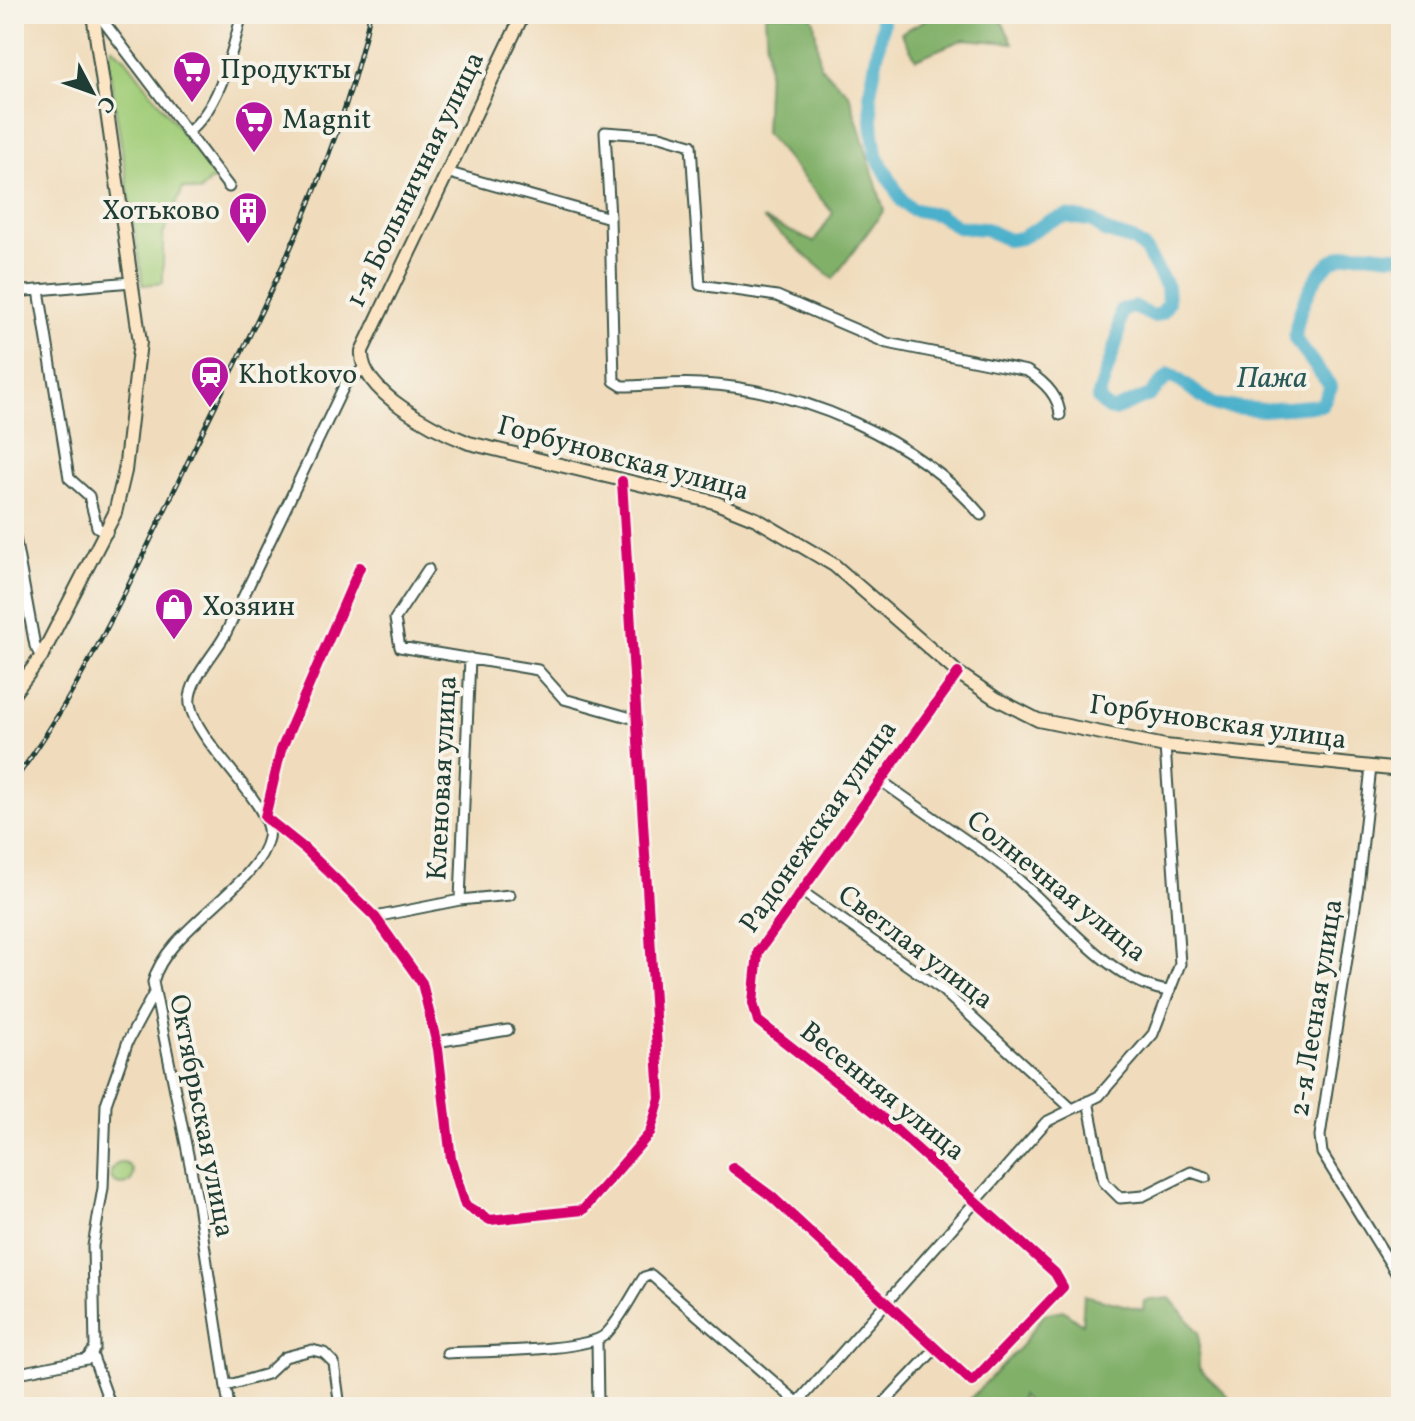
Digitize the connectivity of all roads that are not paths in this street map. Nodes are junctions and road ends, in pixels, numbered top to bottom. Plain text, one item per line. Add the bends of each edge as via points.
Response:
1 (95, 14) edge
2 (242, 14) edge
3 (523, 14) edge
4 (120, 43) junction
5 (98, 44) junction
6 (187, 133) junction
7 (446, 172) junction
8 (229, 187) dead end
9 (610, 218) junction
10 (132, 282) junction
11 (39, 290) junction
12 (14, 292) edge
13 (363, 369) junction
14 (1060, 415) dead end
15 (622, 481) junction
16 (981, 515) dead end
17 (14, 532) edge
18 (107, 533) junction
19 (360, 567) dead end
20 (428, 569) dead end
21 (41, 657) junction
22 (470, 658) junction
23 (958, 673) junction
24 (14, 693) edge
25 (635, 719) junction
26 (1165, 746) junction
27 (1371, 767) junction
28 (1401, 770) edge
29 (880, 780) junction
30 (265, 817) junction
31 (801, 891) junction
32 (510, 895) dead end
33 (460, 900) junction
34 (375, 917) junction
35 (1170, 991) junction
36 (154, 993) junction
37 (758, 1021) joint
38 (508, 1030) dead end
39 (436, 1042) junction
40 (1088, 1101) junction
41 (1072, 1109) junction
42 (733, 1168) dead end
43 (1206, 1177) dead end
44 (976, 1200) junction
45 (1401, 1259) edge
46 (1392, 1265) junction
47 (1401, 1281) edge
48 (885, 1301) junction
49 (597, 1340) junction
50 (936, 1348) junction
51 (447, 1353) dead end
52 (92, 1354) junction
53 (14, 1374) edge
54 (226, 1386) junction
55 (795, 1404) edge
56 (111, 1407) edge
57 (229, 1407) edge
58 (340, 1407) edge
59 (598, 1407) edge
60 (880, 1407) edge

1 - 4 street
1 - 5 main road
2 - 6 street via 224,79
3 - 7 main road, 1-я Больничная улица
4 - 5 street via 112,39
4 - 6 street
5 - 10 main road
6 - 8 street
7 - 9 street
7 - 13 main road, 1-я Больничная улица via 364,345
9 - 14 street via 605,132 660,136 691,145 700,285 777,296 887,343 1027,371 1045,382
9 - 16 street via 614,381 622,386 702,384 784,397 864,424 962,491
10 - 11 street
10 - 18 main road via 140,358 122,490
11 - 12 street
11 - 18 street via 69,478 89,496 97,527
13 - 15 main road, Горбуновская улица via 398,403 453,436
13 - 30 street via 345,384 223,638 194,686 191,707 204,734
15 - 23 main road, Горбуновская улица via 714,502 756,519 834,565
15 - 25 street
17 - 21 street
18 - 21 main road
19 - 30 street, Октябрьская улица via 281,750
20 - 22 street via 395,619 400,647
21 - 24 main road
22 - 25 street via 538,670 564,699
22 - 33 street, Кленовая улица
23 - 26 main road, Горбуновская улица via 1038,720
23 - 29 street, Радонежская улица
25 - 39 street via 660,1098 650,1133 583,1210 490,1220 465,1205 451,1159
26 - 27 main road, Горбуновская улица
26 - 35 street via 1180,964
27 - 28 main road, Горбуновская улица
27 - 46 street, 2-я Лесная улица via 1320,1136 1322,1153
29 - 31 street, Радонежская улица
29 - 35 street, Солнечная улица via 1003,866 1115,967 1150,989
30 - 34 street
30 - 36 street, Октябрьская улица via 265,847 169,950 155,973
31 - 37 street, Радонежская улица via 758,952 753,1003
31 - 41 street, Светлая улица via 940,988
32 - 33 street
33 - 34 street
34 - 39 street via 422,983
35 - 40 street via 1153,1034 1099,1096
36 - 52 street via 128,1041 106,1104 103,1188 93,1246
36 - 54 street, Октябрьская улица via 198,1204
37 - 44 street, Весенняя улица via 833,1076
38 - 39 street
40 - 41 street
40 - 43 street via 1104,1182 1120,1198 1143,1196 1191,1172
41 - 44 street via 1046,1122
42 - 48 street
44 - 48 street
44 - 50 street, Весенняя улица via 1055,1273 1063,1287 972,1382
45 - 46 street
46 - 47 street, 2-я Лесная улица
48 - 50 street
48 - 55 street
49 - 51 street
49 - 55 street via 644,1277 651,1275
49 - 59 street
50 - 60 street
52 - 53 street
52 - 56 street
54 - 57 street, Октябрьская улица
54 - 58 street via 267,1374 281,1359 312,1350 334,1363

